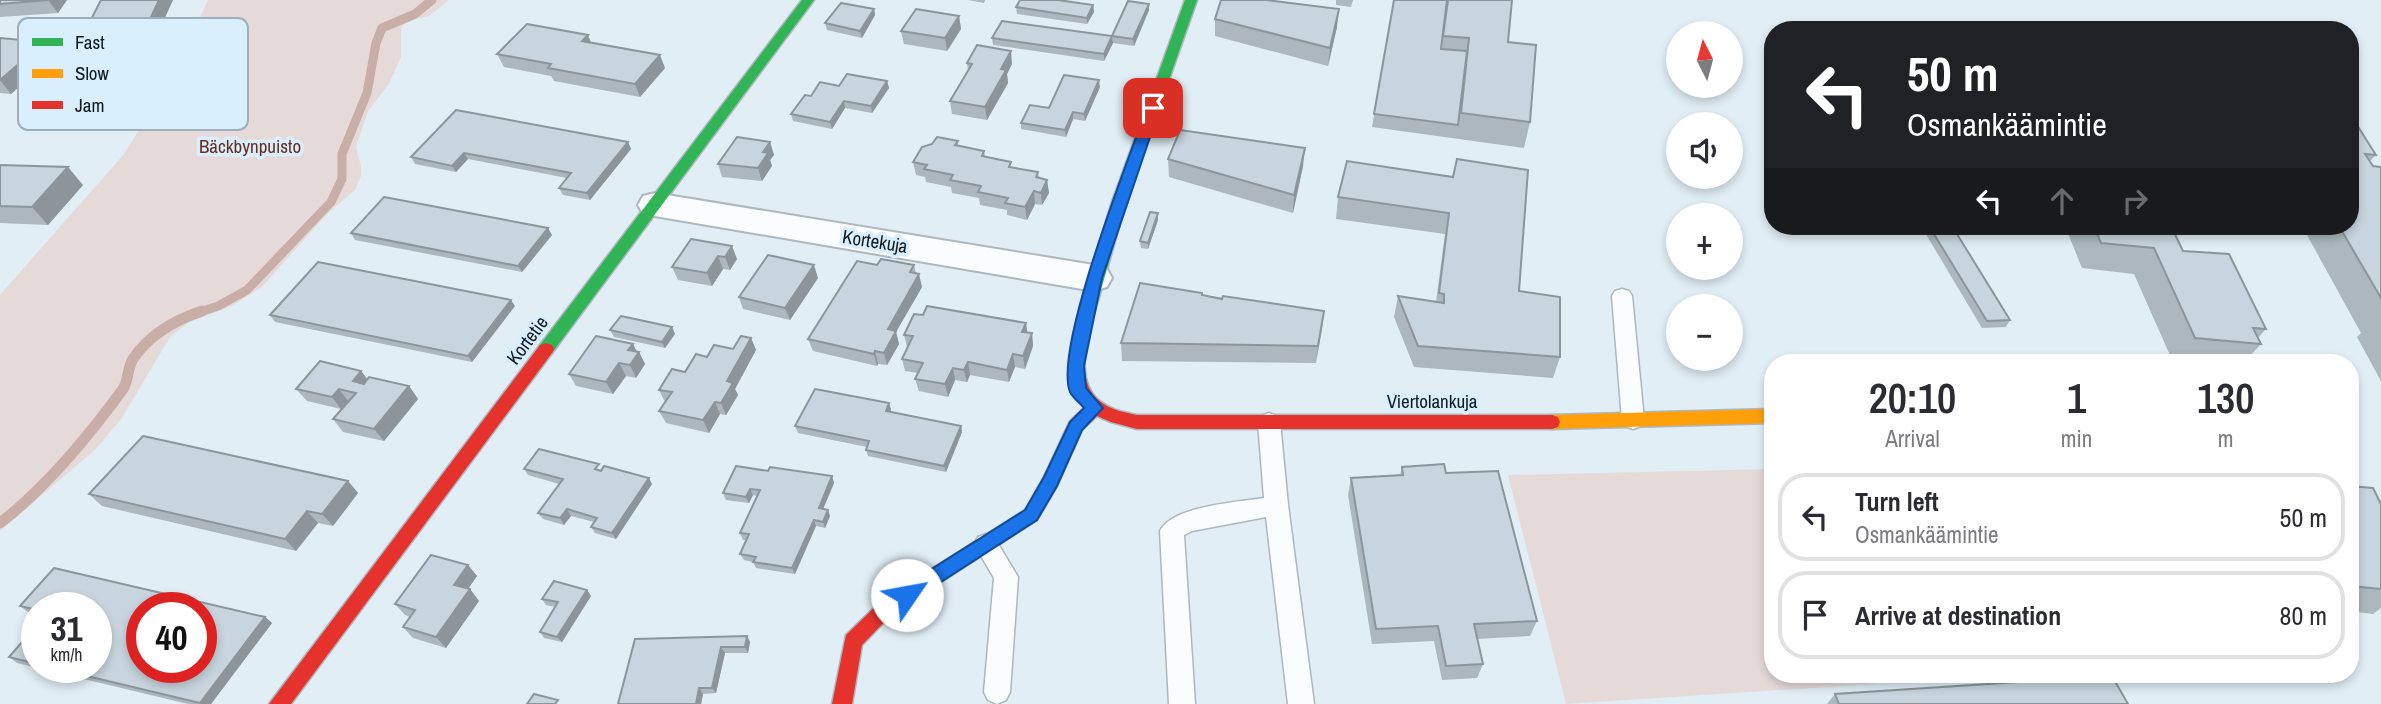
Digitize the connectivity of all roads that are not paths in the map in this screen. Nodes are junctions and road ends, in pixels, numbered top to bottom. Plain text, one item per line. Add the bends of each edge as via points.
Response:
1 (808, 0) edge
2 (1191, 0) edge
3 (655, 205) junction
4 (1094, 278) junction
5 (1622, 296) dead end
6 (1094, 408) junction
7 (1764, 416) edge
8 (1633, 420) junction
9 (1269, 422) junction
10 (1276, 505) junction
11 (986, 544) junction
12 (997, 692) dead end
13 (279, 704) edge
14 (842, 704) edge
15 (1182, 704) edge
16 (1301, 704) edge

1 - 3 street, Kortetie
2 - 4 street
3 - 4 street, Kortekuja
3 - 13 street, Kortetie
4 - 6 street via 1076,366 1078,390
5 - 8 lane
6 - 9 street, Viertolankuja via 1128,421
6 - 11 street via 1076,426 1031,515
7 - 8 street, Viertolankuja
8 - 9 street, Viertolankuja
9 - 10 lane
10 - 15 lane via 1192,521 1172,531
10 - 16 lane
11 - 12 lane via 1006,577
11 - 14 street via 887,607 853,641

